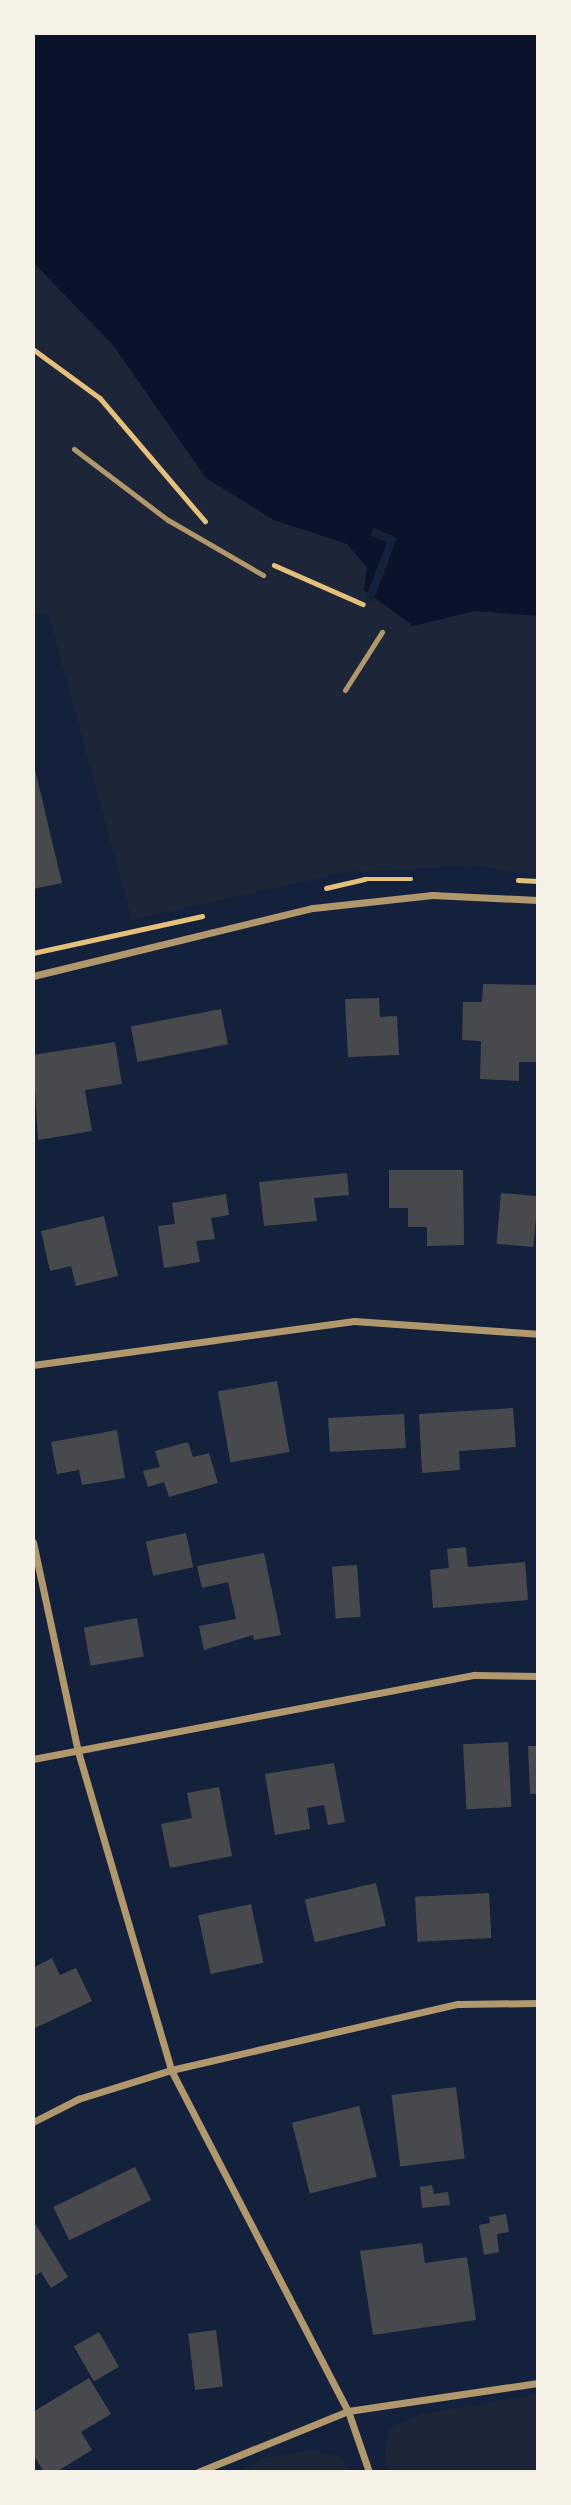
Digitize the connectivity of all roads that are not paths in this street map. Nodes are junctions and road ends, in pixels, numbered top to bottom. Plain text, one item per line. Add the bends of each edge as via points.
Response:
1 (74, 449) dead end
2 (263, 575) dead end
3 (382, 632) dead end
4 (345, 690) dead end
5 (538, 900) edge
6 (33, 976) edge
7 (538, 1334) edge
8 (33, 1365) edge
9 (33, 1542) edge
10 (538, 1676) edge
11 (77, 1748) junction
12 (33, 1759) edge
13 (538, 2003) edge
14 (171, 2070) junction
15 (33, 2122) edge
16 (538, 2383) edge
17 (348, 2411) junction
18 (198, 2472) edge
19 (369, 2472) edge

1 - 2 lane via 168,520
3 - 4 lane
5 - 6 street via 432,895 313,908
7 - 8 street via 354,1321
9 - 11 street
10 - 11 street via 474,1675
11 - 12 street
11 - 14 street
13 - 14 street via 458,2004
14 - 15 street via 78,2099
14 - 17 street
16 - 17 street
17 - 18 street
17 - 19 street

